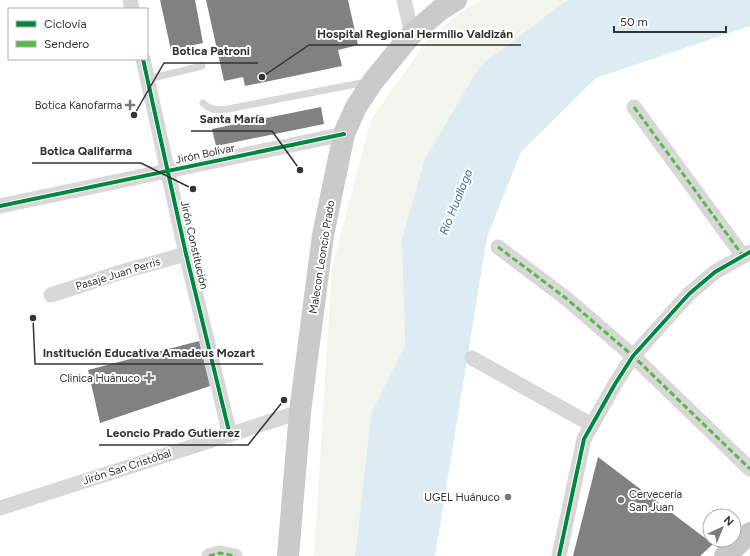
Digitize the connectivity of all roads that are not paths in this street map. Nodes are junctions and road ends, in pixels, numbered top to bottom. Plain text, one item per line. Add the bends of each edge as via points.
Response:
1 (404, 0) edge
2 (456, 0) edge
3 (412, 34) junction
4 (144, 60) edge
5 (202, 66) dead end
6 (148, 79) junction
7 (374, 80) junction
8 (203, 103) dead end
9 (634, 107) dead end
10 (344, 134) junction
11 (168, 171) junction
12 (0, 206) edge
13 (498, 247) dead end
14 (186, 254) junction
15 (747, 254) edge
16 (51, 295) dead end
17 (633, 356) junction
18 (472, 358) dead end
19 (300, 412) junction
20 (592, 425) junction
21 (230, 435) junction
22 (750, 469) edge
23 (0, 508) edge
24 (750, 533) edge
25 (209, 556) edge
26 (235, 556) edge
27 (288, 556) edge
28 (559, 556) edge
29 (725, 556) edge

1 - 3 street
2 - 3 main road, Malecon Leoncio Prado
3 - 7 main road, Malecon Leoncio Prado
4 - 6 street, Jirón Constitución
5 - 6 lane
6 - 11 street, Jirón Constitución
7 - 8 lane via 215,111
7 - 10 main road, Malecon Leoncio Prado via 356,107
9 - 15 street
10 - 11 street, Jirón Bolívar
10 - 19 main road, Malecon Leoncio Prado via 323,235
11 - 12 street, Jirón Bolívar
11 - 14 street, Jirón Constitución
13 - 17 street via 567,299
14 - 16 street, Pasaje Juan Perris
14 - 21 street, Jirón Constitución
15 - 17 street via 715,272 689,294
17 - 20 street
17 - 22 street
18 - 20 street
19 - 21 street, Jirón San Cristóbal
19 - 27 main road, Malecon Leoncio Prado
20 - 28 street via 584,439
21 - 23 street, Jirón San Cristóbal
24 - 29 highway
25 - 26 street via 220,553

